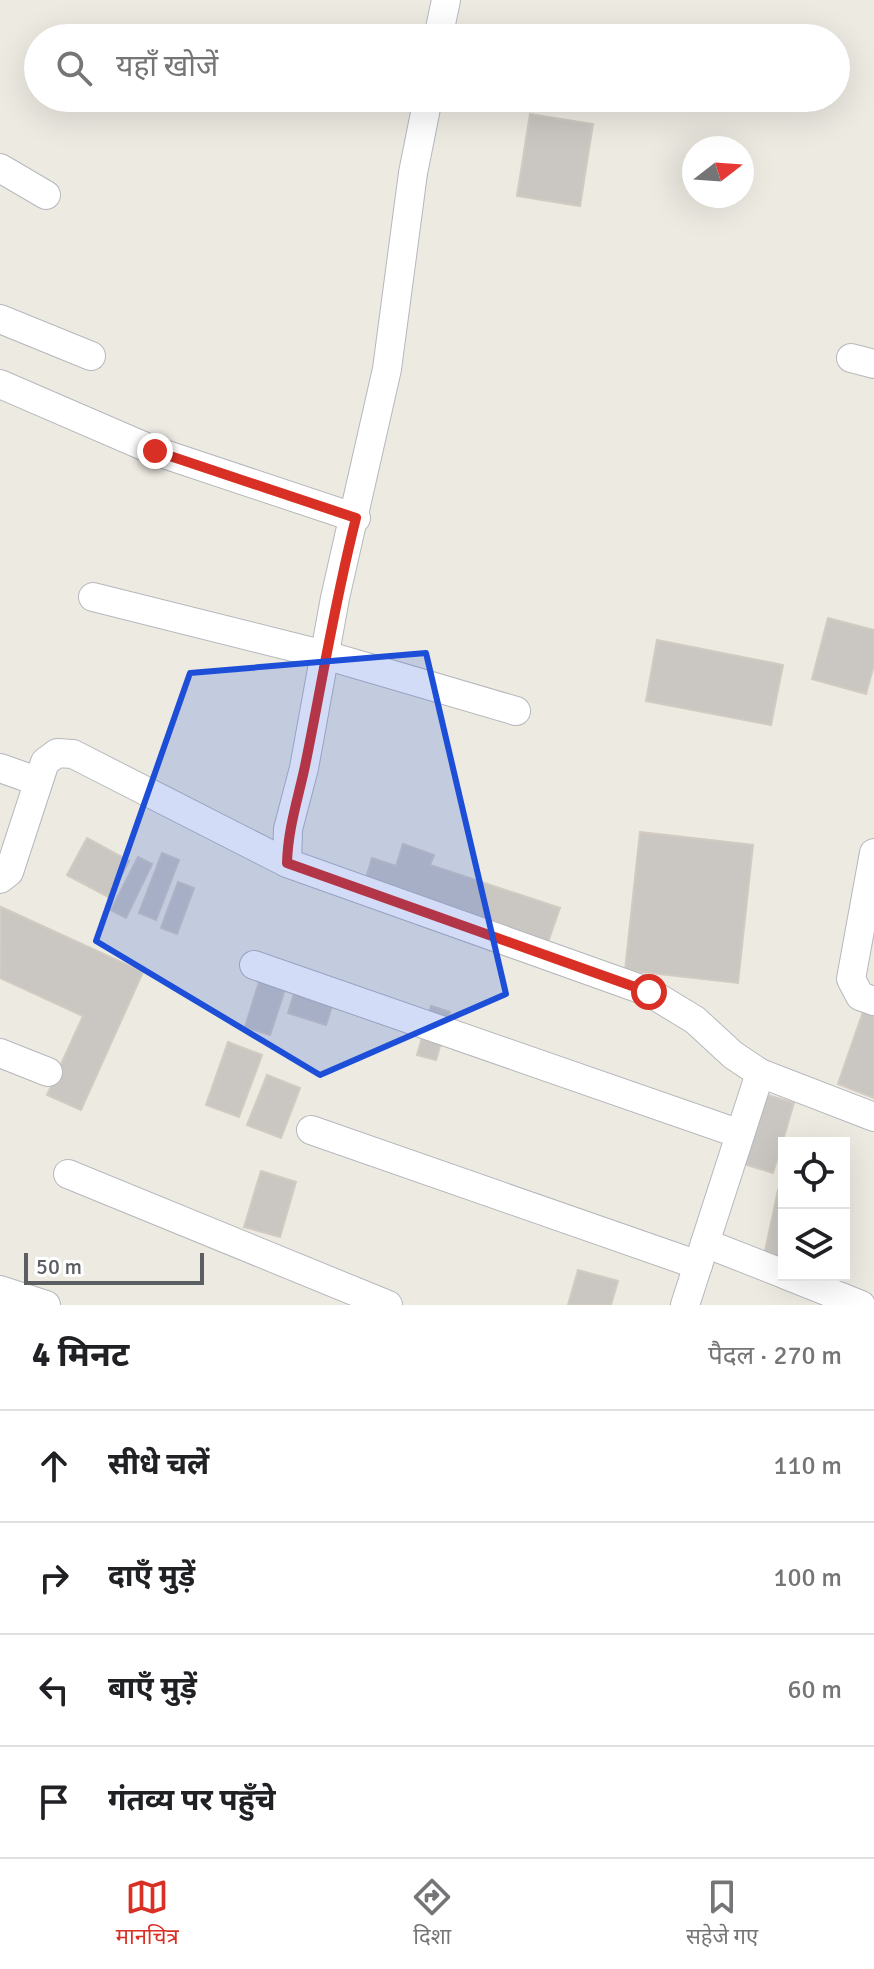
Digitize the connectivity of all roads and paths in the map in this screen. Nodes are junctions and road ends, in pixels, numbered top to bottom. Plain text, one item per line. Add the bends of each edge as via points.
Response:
1 (446, 0) edge
2 (441, 24) edge
3 (425, 112) edge
4 (0, 168) edge
5 (46, 195) dead end
6 (0, 319) edge
7 (91, 356) dead end
8 (0, 384) edge
9 (356, 518) junction
10 (93, 597) dead end
11 (325, 655) junction
12 (516, 711) dead end
13 (0, 768) edge
14 (37, 781) junction
15 (874, 853) edge
16 (287, 863) junction
17 (0, 879) edge
18 (254, 965) dead end
19 (874, 1001) edge
20 (0, 1053) edge
21 (48, 1072) dead end
22 (760, 1073) junction
23 (874, 1117) edge
24 (311, 1130) dead end
25 (740, 1134) junction
26 (68, 1174) dead end
27 (702, 1254) junction
28 (778, 1273) edge
29 (800, 1281) edge
30 (0, 1290) edge
31 (46, 1305) edge
32 (388, 1305) edge
33 (685, 1305) edge
34 (861, 1305) edge

1 - 2 street
3 - 9 street via 393,339
4 - 5 street
6 - 7 street
8 - 9 street via 155,451
9 - 11 street
10 - 11 street
11 - 12 street
11 - 16 street via 288,829
13 - 14 street
14 - 16 street via 45,762 57,753 73,754
14 - 17 street via 9,872
15 - 19 street via 851,979 860,996
16 - 22 street via 649,992 695,1020
18 - 25 street
20 - 21 street
22 - 23 street
22 - 25 street
24 - 27 street
25 - 27 street
26 - 32 street
27 - 28 street
27 - 33 street
29 - 34 street
30 - 31 street

